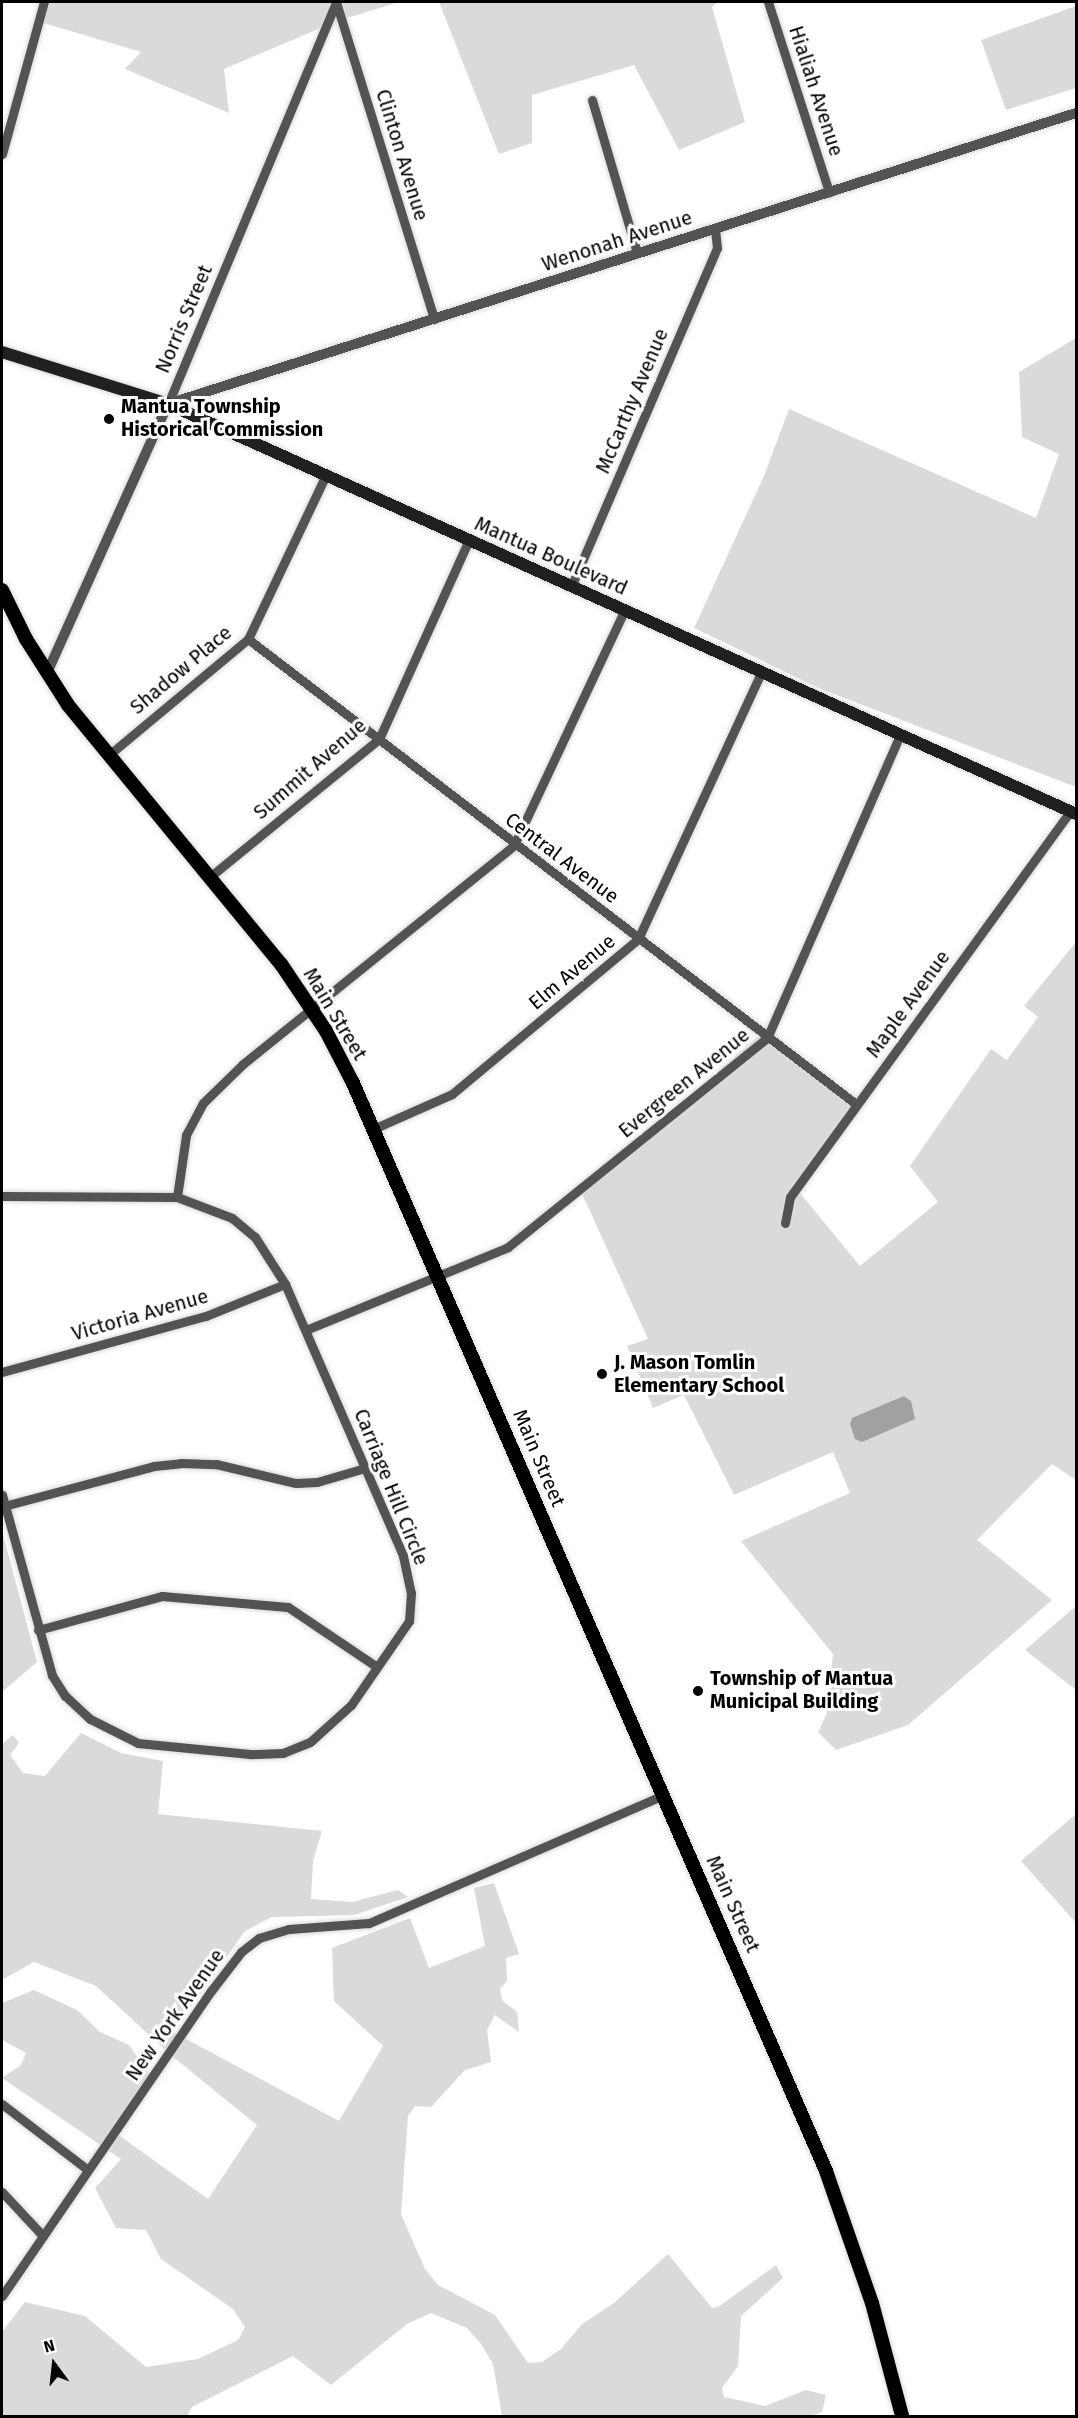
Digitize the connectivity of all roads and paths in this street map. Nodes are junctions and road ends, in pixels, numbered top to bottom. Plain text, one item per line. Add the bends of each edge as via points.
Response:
1 (44, 2) edge
2 (768, 2) edge
3 (335, 4) edge
4 (592, 100) dead end
5 (2, 113) edge
6 (1077, 113) edge
7 (13, 117) junction
8 (2, 154) edge
9 (829, 192) junction
10 (715, 228) junction
11 (638, 253) junction
12 (434, 319) junction
13 (2, 352) edge
14 (168, 404) junction
15 (326, 475) junction
16 (469, 540) junction
17 (571, 587) junction
18 (2, 590) edge
19 (624, 611) junction
20 (248, 639) junction
21 (761, 673) junction
22 (47, 674) junction
23 (900, 735) junction
24 (379, 739) junction
25 (110, 754) junction
26 (1073, 813) edge
27 (514, 845) junction
28 (211, 876) junction
29 (638, 939) junction
30 (313, 1011) junction
31 (767, 1038) junction
32 (856, 1104) junction
33 (373, 1129) junction
34 (2, 1196) edge
35 (177, 1197) junction
36 (785, 1223) dead end
37 (439, 1278) junction
38 (285, 1284) junction
39 (306, 1330) junction
40 (2, 1372) edge
41 (365, 1468) junction
42 (2, 1495) edge
43 (4, 1506) junction
44 (38, 1630) junction
45 (377, 1667) junction
46 (664, 1795) junction
47 (2, 2104) edge
48 (88, 2170) junction
49 (2, 2192) edge
50 (43, 2236) junction
51 (3, 2292) edge
52 (902, 2416) edge

1 - 7 street
2 - 9 street, Hialiah Avenue
3 - 12 street, Clinton Avenue
3 - 14 street, Norris Street
4 - 11 street
5 - 7 street
6 - 9 street, Wenonah Avenue
7 - 8 street
9 - 10 street, Wenonah Avenue
10 - 11 street, Wenonah Avenue
10 - 17 street, McCarthy Avenue via 717,248
11 - 12 street, Wenonah Avenue
12 - 14 street, Wenonah Avenue
13 - 14 main road, Mantua Boulevard
14 - 15 main road, Mantua Boulevard
14 - 22 street, Norris Street
15 - 16 main road, Mantua Boulevard
15 - 20 street, Shadow Place
16 - 17 main road, Mantua Boulevard
16 - 24 street, Summit Avenue
17 - 19 main road, Mantua Boulevard
18 - 22 main road, Main Street
19 - 21 main road, Mantua Boulevard
19 - 27 street
20 - 24 street, Central Avenue
20 - 25 street, Shadow Place
21 - 23 main road, Mantua Boulevard
21 - 29 street, Elm Avenue
22 - 25 main road, Main Street
23 - 26 main road, Mantua Boulevard
23 - 31 street, Evergreen Avenue
24 - 27 street, Central Avenue
24 - 28 street, Summit Avenue
25 - 28 main road, Main Street
26 - 32 street, Maple Avenue
27 - 29 street, Central Avenue
27 - 30 street
28 - 30 main road, Main Street
29 - 31 street, Central Avenue
29 - 33 street, Elm Avenue via 452,1094
30 - 33 main road, Main Street via 340,1057
30 - 35 street via 243,1064 203,1103 186,1135
31 - 32 street, Central Avenue
31 - 37 street, Evergreen Avenue via 522,1237
32 - 36 street, Maple Avenue via 790,1197
33 - 37 main road, Main Street
34 - 35 street, Carriage Hill Circle
35 - 38 street, Carriage Hill Circle via 232,1218 268,1253
37 - 39 street, Evergreen Avenue
37 - 46 main road, Main Street
38 - 39 street, Carriage Hill Circle
38 - 40 street, Victoria Avenue via 206,1316
39 - 41 street, Carriage Hill Circle
41 - 43 street via 296,1484 216,1464 181,1462
41 - 45 street, Carriage Hill Circle via 404,1556 411,1593 409,1621
42 - 43 street, Carriage Hill Circle
43 - 44 street, Carriage Hill Circle
44 - 45 street via 162,1596 288,1608
44 - 45 street, Carriage Hill Circle via 52,1676 65,1696 90,1719 138,1743 212,1752 283,1753 310,1742 351,1706
46 - 48 street, New York Avenue via 369,1923 289,1929 259,1938 241,1952 211,1991
46 - 52 main road, Main Street via 844,2217 884,2343
47 - 48 street
48 - 50 street, New York Avenue
49 - 50 street
50 - 51 street, New York Avenue

